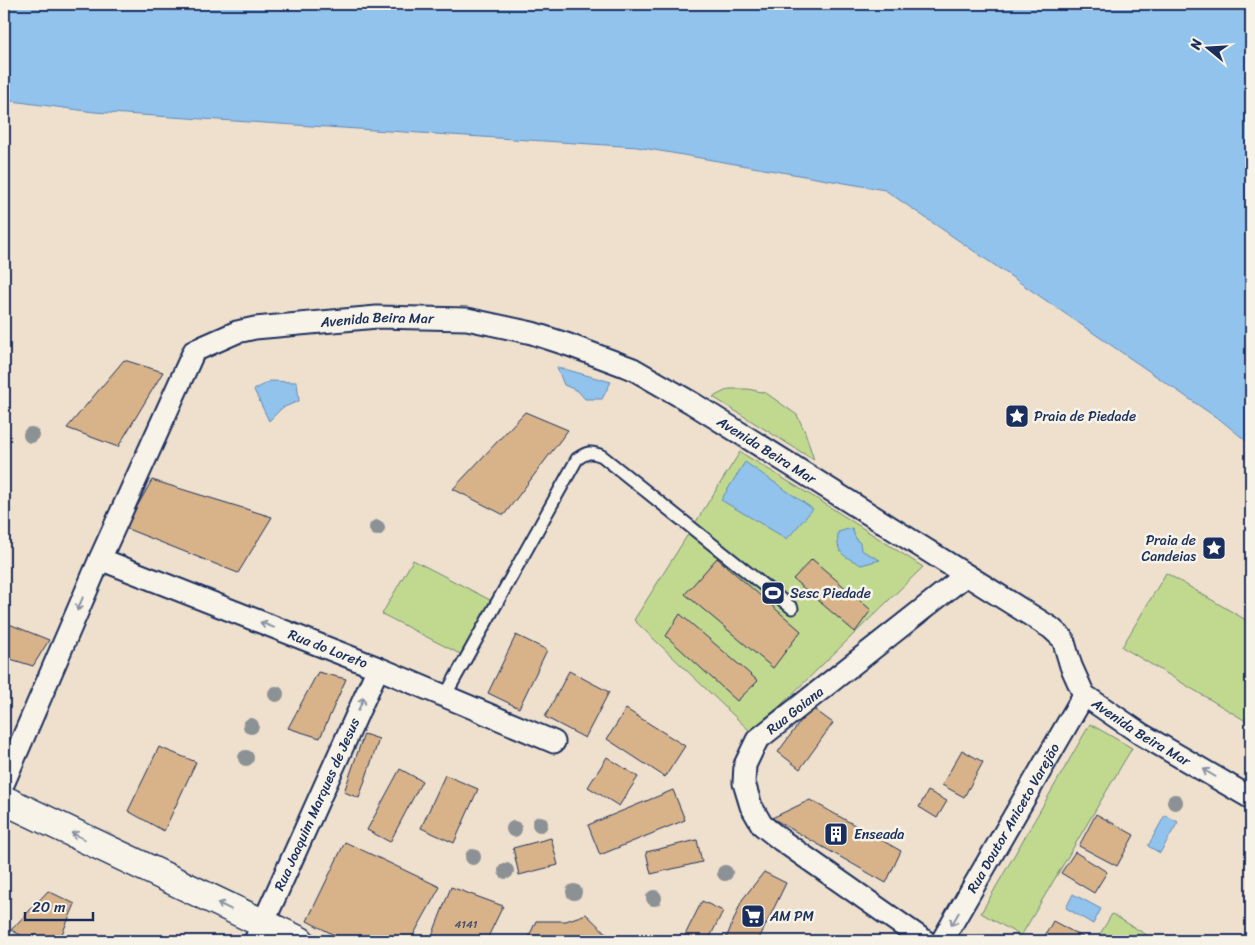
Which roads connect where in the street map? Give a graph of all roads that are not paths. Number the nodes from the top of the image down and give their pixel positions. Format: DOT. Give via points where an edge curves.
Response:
graph roads {
  1 [pos="100,559"];
  2 [pos="966,575"];
  3 [pos="792,608"];
  4 [pos="378,668"];
  5 [pos="1084,694"];
  6 [pos="444,696"];
  7 [pos="554,742"];
  8 [pos="4,782"];
  9 [pos="1251,798"];
  10 [pos="4,800"];
  11 [pos="259,933"];
  12 [pos="300,941"];
  13 [pos="925,941"];
  14 [pos="942,941"];
  1 -- 2 [label="street, Avenida Beira Mar" via="194,351 231,334 255,328 376,317 467,319 532,333 634,368"];
  4 -- 1 [label="street, Rua do Loreto, one-way"];
  1 -- 8 [label="street, one-way"];
  2 -- 5 [label="street, Avenida Beira Mar" via="1051,628 1062,639"];
  2 -- 13 [label="street, Rua Goiana" via="757,740 745,764 744,783 751,806 762,825"];
  3 -- 6 [label="lane" via="602,456 593,452 585,454 577,459"];
  4 -- 6 [label="street, Rua do Loreto"];
  11 -- 4 [label="street, Rua Joaquim Marques de Jesus, one-way"];
  9 -- 5 [label="street, Avenida Beira Mar, one-way" via="1141,734"];
  5 -- 14 [label="street, Rua Doutor Aniceto Varejão, one-way"];
  6 -- 7 [label="street, Rua do Loreto"];
  11 -- 10 [label="main road, one-way"];
  11 -- 12 [label="main road"];
}
